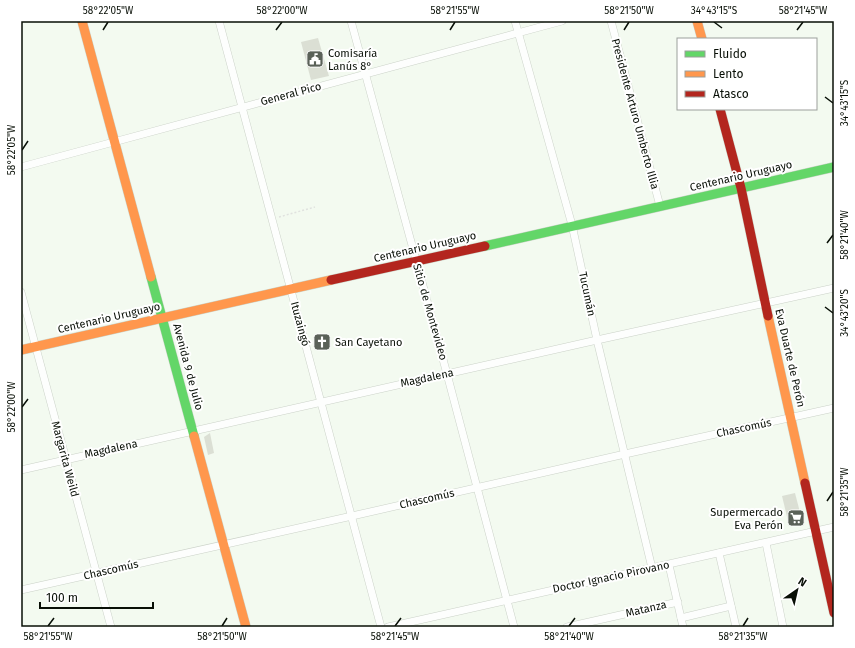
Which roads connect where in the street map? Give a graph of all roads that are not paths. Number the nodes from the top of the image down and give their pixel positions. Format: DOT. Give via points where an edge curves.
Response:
graph roads {
  1 [pos="82,21"];
  2 [pos="219,21"];
  3 [pos="352,21"];
  4 [pos="515,21"];
  5 [pos="562,21"];
  6 [pos="611,21"];
  7 [pos="697,21"];
  8 [pos="518,33"];
  9 [pos="702,38"];
  10 [pos="366,73"];
  11 [pos="242,107"];
  12 [pos="720,110"];
  13 [pos="115,143"];
  14 [pos="21,167"];
  15 [pos="834,167"];
  16 [pos="741,188"];
  17 [pos="660,206"];
  18 [pos="572,225"];
  19 [pos="416,261"];
  20 [pos="834,288"];
  21 [pos="290,290"];
  22 [pos="21,292"];
  23 [pos="765,304"];
  24 [pos="162,319"];
  25 [pos="597,340"];
  26 [pos="36,347"];
  27 [pos="21,350"];
  28 [pos="447,374"];
  29 [pos="321,402"];
  30 [pos="834,408"];
  31 [pos="791,418"];
  32 [pos="193,432"];
  33 [pos="625,454"];
  34 [pos="66,460"];
  35 [pos="21,470"];
  36 [pos="477,487"];
  37 [pos="352,516"];
  38 [pos="834,527"];
  39 [pos="816,531"];
  40 [pos="766,543"];
  41 [pos="223,545"];
  42 [pos="719,553"];
  43 [pos="669,564"];
  44 [pos="652,568"];
  45 [pos="96,573"];
  46 [pos="21,590"];
  47 [pos="832,590"];
  48 [pos="506,600"];
  49 [pos="678,602"];
  50 [pos="731,606"];
  51 [pos="834,613"];
  52 [pos="681,618"];
  53 [pos="110,627"];
  54 [pos="246,627"];
  55 [pos="381,627"];
  56 [pos="388,627"];
  57 [pos="514,627"];
  58 [pos="567,627"];
  59 [pos="683,627"];
  60 [pos="736,627"];
  61 [pos="783,627"];
  1 -- 13 [label="main road, Avenida 9 de Julio"];
  2 -- 11 [label="street, Ituzaingó"];
  3 -- 10 [label="street, Sitio de Montevideo"];
  4 -- 8 [label="street, Tucumán"];
  5 -- 8 [label="street, General Pico"];
  6 -- 17 [label="street, Presidente Arturo Umberto Illia"];
  7 -- 9 [label="main road"];
  8 -- 10 [label="street, General Pico"];
  8 -- 18 [label="street, Tucumán"];
  10 -- 11 [label="street, General Pico"];
  10 -- 19 [label="street, Sitio de Montevideo"];
  11 -- 13 [label="street, General Pico"];
  11 -- 21 [label="street, Ituzaingó"];
  12 -- 16 [label="main road, Eva Duarte de Perón"];
  13 -- 14 [label="street, General Pico"];
  13 -- 24 [label="main road, Avenida 9 de Julio"];
  15 -- 16 [label="main road, Centenario Uruguayo"];
  16 -- 17 [label="main road, Centenario Uruguayo"];
  16 -- 23 [label="main road, Eva Duarte de Perón"];
  17 -- 18 [label="main road, Centenario Uruguayo"];
  18 -- 19 [label="main road, Centenario Uruguayo"];
  18 -- 25 [label="street, Tucumán"];
  19 -- 21 [label="main road, Centenario Uruguayo"];
  19 -- 28 [label="street, Sitio de Montevideo"];
  20 -- 23 [label="street, Magdalena"];
  21 -- 24 [label="main road, Centenario Uruguayo"];
  21 -- 29 [label="street, Ituzaingó"];
  22 -- 26 [label="street, Margarita Weild"];
  23 -- 25 [label="street, Magdalena"];
  23 -- 31 [label="main road, Eva Duarte de Perón"];
  24 -- 26 [label="main road, Centenario Uruguayo"];
  24 -- 32 [label="main road, Avenida 9 de Julio"];
  25 -- 28 [label="street, Magdalena"];
  25 -- 33 [label="street, Tucumán"];
  26 -- 27 [label="main road, Centenario Uruguayo"];
  26 -- 34 [label="street, Margarita Weild"];
  28 -- 29 [label="street, Magdalena"];
  28 -- 36 [label="street, Sitio de Montevideo"];
  29 -- 32 [label="street, Magdalena"];
  29 -- 37 [label="street, Ituzaingó"];
  30 -- 31 [label="street, Chascomús"];
  31 -- 33 [label="street, Chascomús"];
  31 -- 39 [label="main road, Eva Duarte de Perón"];
  32 -- 34 [label="street, Magdalena"];
  32 -- 41 [label="main road, Avenida 9 de Julio"];
  33 -- 36 [label="street, Chascomús"];
  33 -- 44 [label="street, Tucumán"];
  34 -- 35 [label="street, Magdalena"];
  34 -- 45 [label="street, Margarita Weild"];
  36 -- 37 [label="street, Chascomús"];
  36 -- 48 [label="street, Sitio de Montevideo"];
  37 -- 41 [label="street, Chascomús"];
  37 -- 55 [label="street, Ituzaingó"];
  38 -- 39 [label="street, Doctor Ignacio Pirovano"];
  39 -- 40 [label="street, Doctor Ignacio Pirovano"];
  39 -- 47 [label="main road, Eva Duarte de Perón"];
  40 -- 42 [label="street, Doctor Ignacio Pirovano"];
  40 -- 61 [label="street"];
  41 -- 45 [label="street, Chascomús"];
  41 -- 54 [label="main road, Avenida 9 de Julio"];
  42 -- 43 [label="street, Doctor Ignacio Pirovano"];
  42 -- 50 [label="street"];
  43 -- 44 [label="street, Doctor Ignacio Pirovano"];
  43 -- 49 [label="street"];
  44 -- 48 [label="street, Doctor Ignacio Pirovano"];
  45 -- 46 [label="street, Chascomús"];
  45 -- 53 [label="street, Margarita Weild"];
  47 -- 51 [label="main road, Eva Duarte de Perón"];
  48 -- 56 [label="street, Doctor Ignacio Pirovano"];
  48 -- 57 [label="street, Sitio de Montevideo"];
  49 -- 52 [label="street"];
  49 -- 58 [label="street, Matanza"];
  50 -- 52 [label="street, Matanza"];
  50 -- 60 [label="street"];
  52 -- 59 [label="street"];
}
